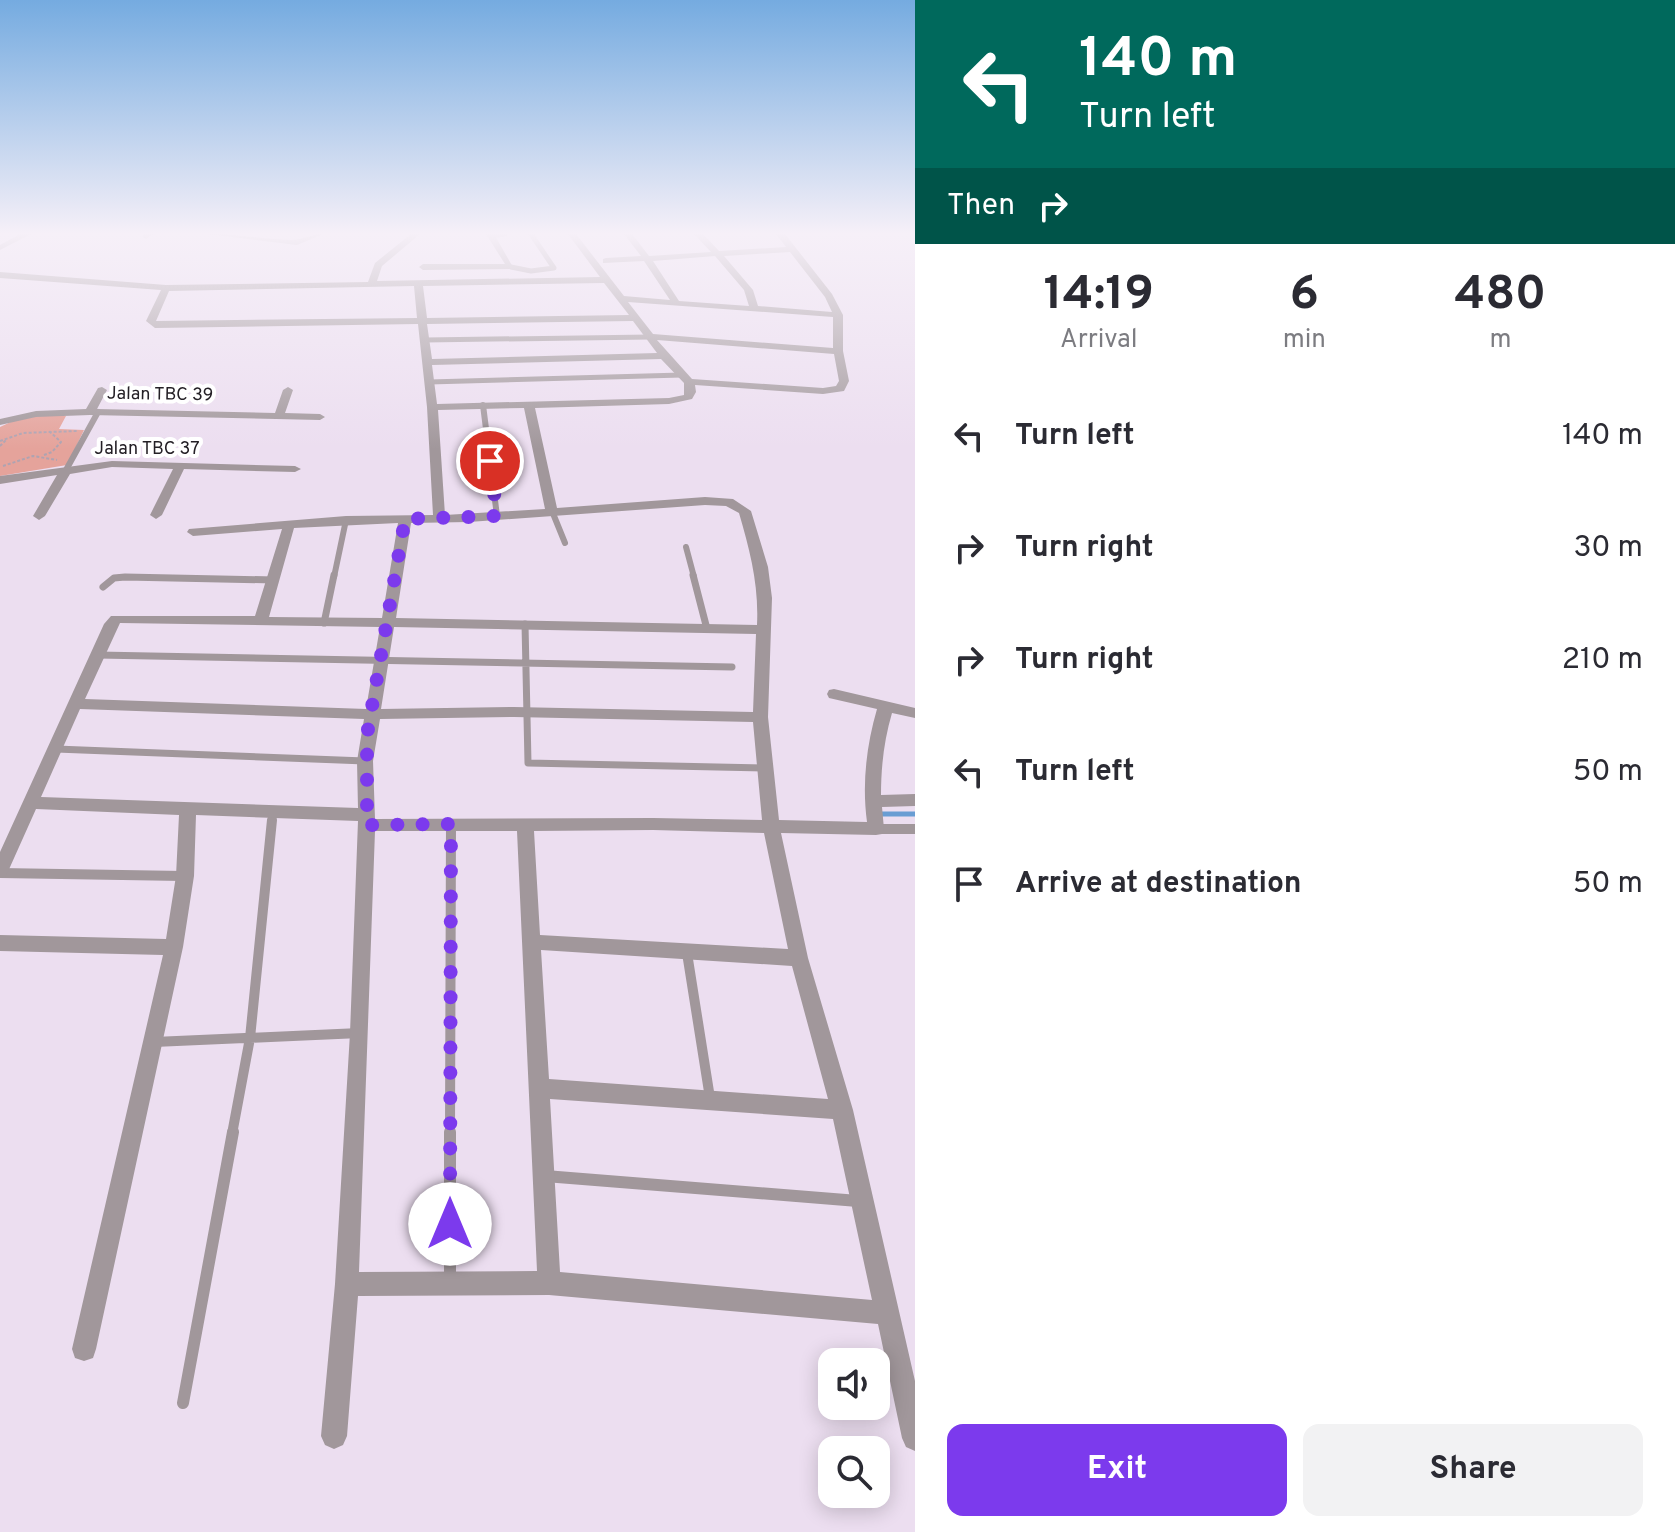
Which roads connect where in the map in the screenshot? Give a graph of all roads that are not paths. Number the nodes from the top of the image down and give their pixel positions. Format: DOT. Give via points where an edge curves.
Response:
graph roads {
  1 [pos="158,305"];
  2 [pos="421,305"];
  3 [pos="626,305"];
  4 [pos="715,305"];
  5 [pos="833,305"];
  6 [pos="754,308"];
  7 [pos="838,315"];
  8 [pos="635,318"];
  9 [pos="422,320"];
  10 [pos="650,337"];
  11 [pos="425,340"];
  12 [pos="838,351"];
  13 [pos="664,356"];
  14 [pos="426,362"];
  15 [pos="685,379"];
  16 [pos="429,382"];
  17 [pos="102,390"];
  18 [pos="288,390"];
  19 [pos="529,404"];
  20 [pos="483,405"];
  21 [pos="432,407"];
  22 [pos="94,412"];
  23 [pos="279,416"];
  24 [pos="320,417"];
  25 [pos="0,422"];
  26 [pos="70,466"];
  27 [pos="180,466"];
  28 [pos="295,469"];
  29 [pos="0,480"];
  30 [pos="552,511"];
  31 [pos="156,515"];
  32 [pos="39,516"];
  33 [pos="497,516"];
  34 [pos="405,519"];
  35 [pos="439,519"];
  36 [pos="346,520"];
  37 [pos="289,525"];
  38 [pos="193,532"];
  39 [pos="565,543"];
  40 [pos="686,547"];
  41 [pos="274,580"];
  42 [pos="103,587"];
  43 [pos="261,621"];
  44 [pos="324,623"];
  45 [pos="388,623"];
  46 [pos="525,624"];
  47 [pos="707,629"];
  48 [pos="764,630"];
  49 [pos="98,655"];
  50 [pos="381,662"];
  51 [pos="524,664"];
  52 [pos="732,667"];
  53 [pos="834,694"];
  54 [pos="77,704"];
  55 [pos="886,706"];
  56 [pos="526,712"];
  57 [pos="915,713"];
  58 [pos="373,714"];
  59 [pos="760,717"];
  60 [pos="56,749"];
  61 [pos="365,761"];
  62 [pos="765,768"];
  63 [pos="915,800"];
  64 [pos="871,801"];
  65 [pos="31,803"];
  66 [pos="188,809"];
  67 [pos="273,812"];
  68 [pos="367,820"];
  69 [pos="451,824"];
  70 [pos="525,824"];
  71 [pos="771,828"];
  72 [pos="876,829"];
  73 [pos="915,829"];
  74 [pos="0,872"];
  75 [pos="185,876"];
  76 [pos="531,942"];
  77 [pos="0,943"];
  78 [pos="174,947"];
  79 [pos="687,953"];
  80 [pos="799,958"];
  81 [pos="360,1033"];
  82 [pos="250,1038"];
  83 [pos="153,1042"];
  84 [pos="538,1088"];
  85 [pos="711,1103"];
  86 [pos="842,1110"];
  87 [pos="544,1176"];
  88 [pos="863,1201"];
  89 [pos="549,1283"];
  90 [pos="347,1284"];
  91 [pos="450,1285"];
  92 [pos="887,1313"];
  93 [pos="84,1349"];
  94 [pos="183,1403"];
  95 [pos="334,1436"];
  96 [pos="915,1438"];
  1 -- 9 [label="street" via="151,321 155,325"];
  2 -- 9 [label="street"];
  3 -- 8 [label="street"];
  4 -- 6 [label="street"];
  5 -- 7 [label="street"];
  6 -- 7 [label="street"];
  7 -- 12 [label="street"];
  8 -- 9 [label="street"];
  8 -- 10 [label="street"];
  9 -- 11 [label="street"];
  10 -- 11 [label="lane"];
  10 -- 12 [label="street"];
  10 -- 13 [label="street"];
  11 -- 14 [label="street"];
  12 -- 15 [label="street" via="844,381 833,391"];
  13 -- 14 [label="street"];
  13 -- 15 [label="street"];
  14 -- 16 [label="street"];
  15 -- 16 [label="lane"];
  15 -- 19 [label="street" via="691,392 681,399"];
  16 -- 21 [label="street"];
  17 -- 22 [label="street"];
  18 -- 23 [label="street"];
  19 -- 20 [label="street"];
  19 -- 30 [label="street"];
  20 -- 21 [label="street"];
  20 -- 33 [label="lane"];
  21 -- 35 [label="street"];
  22 -- 23 [label="street, Jalan TBC 39"];
  22 -- 25 [label="street, Jalan TBC 39" via="36,414"];
  22 -- 26 [label="lane"];
  23 -- 24 [label="street, Jalan TBC 39"];
  26 -- 27 [label="street, Jalan TBC 37"];
  26 -- 29 [label="street, Jalan TBC 37"];
  26 -- 32 [label="street"];
  27 -- 28 [label="street, Jalan TBC 37"];
  27 -- 31 [label="street"];
  30 -- 33 [label="street"];
  30 -- 39 [label="lane"];
  30 -- 48 [label="street" via="705,501 738,505 749,517 761,567"];
  33 -- 35 [label="street"];
  34 -- 35 [label="street"];
  34 -- 36 [label="street"];
  34 -- 45 [label="street"];
  36 -- 37 [label="street"];
  36 -- 44 [label="lane"];
  37 -- 38 [label="street"];
  37 -- 41 [label="street"];
  40 -- 47 [label="lane"];
  41 -- 42 [label="lane" via="125,577"];
  41 -- 43 [label="street"];
  43 -- 44 [label="street"];
  43 -- 49 [label="street" via="116,619"];
  44 -- 45 [label="street"];
  45 -- 46 [label="street"];
  45 -- 50 [label="street"];
  46 -- 47 [label="street"];
  46 -- 51 [label="lane"];
  47 -- 48 [label="street"];
  48 -- 59 [label="street"];
  49 -- 50 [label="lane"];
  49 -- 54 [label="street"];
  50 -- 51 [label="lane"];
  50 -- 58 [label="street"];
  51 -- 52 [label="lane"];
  51 -- 56 [label="lane"];
  53 -- 55 [label="street"];
  54 -- 58 [label="street"];
  54 -- 60 [label="street"];
  55 -- 57 [label="street"];
  55 -- 64 [label="street" via="872,764"];
  56 -- 58 [label="street"];
  56 -- 59 [label="street"];
  56 -- 62 [label="lane" via="528,763"];
  58 -- 61 [label="street"];
  59 -- 62 [label="street"];
  60 -- 61 [label="lane"];
  60 -- 65 [label="street"];
  61 -- 68 [label="street"];
  62 -- 71 [label="street"];
  63 -- 64 [label="street"];
  64 -- 72 [label="street"];
  65 -- 66 [label="street"];
  65 -- 74 [label="street"];
  66 -- 67 [label="street"];
  66 -- 75 [label="street"];
  67 -- 68 [label="street"];
  67 -- 82 [label="lane"];
  68 -- 69 [label="street"];
  68 -- 81 [label="street"];
  69 -- 70 [label="street"];
  69 -- 91 [label="lane"];
  70 -- 71 [label="street"];
  70 -- 76 [label="street"];
  71 -- 72 [label="street"];
  71 -- 80 [label="street"];
  72 -- 73 [label="lane"];
  74 -- 75 [label="lane"];
  75 -- 78 [label="street"];
  76 -- 79 [label="street"];
  76 -- 84 [label="street"];
  77 -- 78 [label="street"];
  78 -- 83 [label="street"];
  79 -- 80 [label="street"];
  79 -- 85 [label="lane"];
  80 -- 86 [label="street"];
  81 -- 82 [label="lane"];
  81 -- 90 [label="street"];
  82 -- 83 [label="lane"];
  82 -- 94 [label="lane"];
  83 -- 93 [label="street"];
  84 -- 85 [label="street"];
  84 -- 87 [label="street"];
  85 -- 86 [label="street"];
  86 -- 88 [label="street"];
  87 -- 88 [label="lane"];
  87 -- 89 [label="street"];
  88 -- 92 [label="street"];
  89 -- 91 [label="street"];
  89 -- 92 [label="street"];
  90 -- 91 [label="street"];
  90 -- 95 [label="street"];
  92 -- 96 [label="street"];
}
